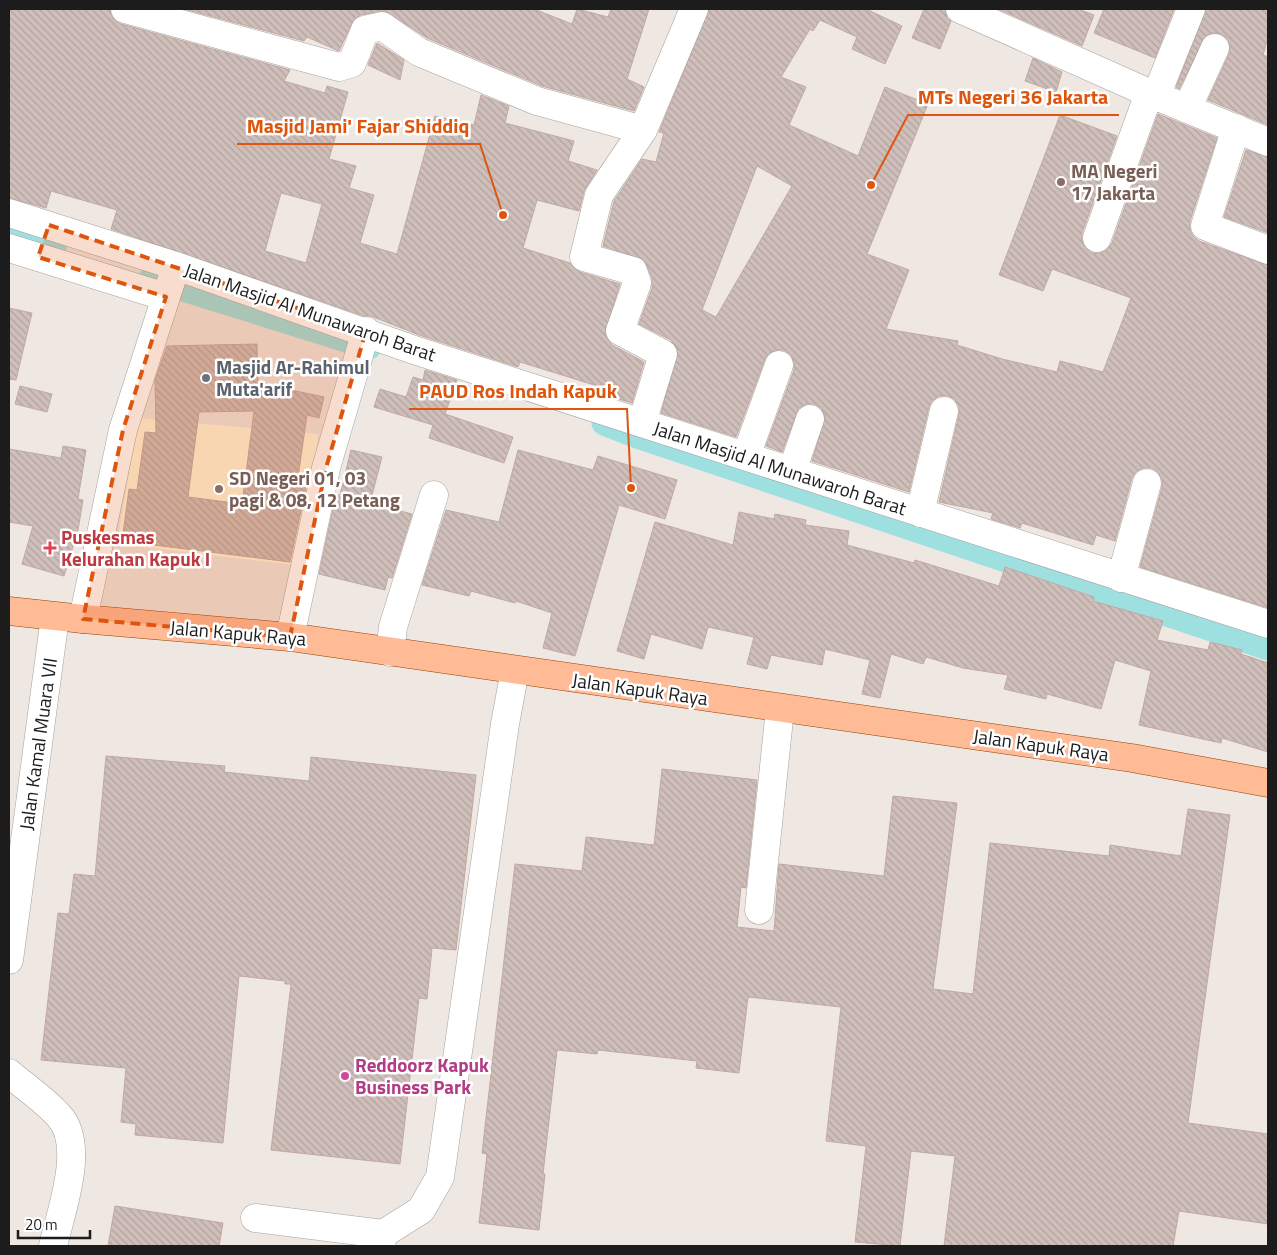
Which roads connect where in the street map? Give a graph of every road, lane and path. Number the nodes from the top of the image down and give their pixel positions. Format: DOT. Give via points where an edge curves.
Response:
graph roads {
  1 [pos="125,9"];
  2 [pos="694,9"];
  3 [pos="960,9"];
  4 [pos="1191,9"];
  5 [pos="1215,48"];
  6 [pos="1153,94"];
  7 [pos="1187,109"];
  8 [pos="1236,128"];
  9 [pos="644,130"];
  10 [pos="1268,142"];
  11 [pos="9,213"];
  12 [pos="1097,238"];
  13 [pos="43,241"];
  14 [pos="9,248"];
  15 [pos="1268,250"];
  16 [pos="170,284"];
  17 [pos="363,341"];
  18 [pos="779,365"];
  19 [pos="944,412"];
  20 [pos="810,419"];
  21 [pos="642,423"];
  22 [pos="746,456"];
  23 [pos="792,471"];
  24 [pos="1147,483"];
  25 [pos="434,495"];
  26 [pos="920,513"];
  27 [pos="1121,578"];
  28 [pos="9,610"];
  29 [pos="55,617"];
  30 [pos="83,620"];
  31 [pos="1268,624"];
  32 [pos="290,637"];
  33 [pos="390,652"];
  34 [pos="516,670"];
  35 [pos="780,709"];
  36 [pos="1268,783"];
  37 [pos="759,910"];
  38 [pos="9,960"];
  39 [pos="9,1073"];
  40 [pos="255,1218"];
  41 [pos="382,1240"];
  42 [pos="53,1246"];
  1 -- 9 [label="street" via="339,67 352,63 365,30 382,26 419,52 537,101"];
  2 -- 9 [label="street"];
  3 -- 6 [label="street"];
  4 -- 6 [label="street"];
  5 -- 7 [label="street"];
  6 -- 7 [label="street"];
  6 -- 12 [label="street"];
  7 -- 8 [label="street"];
  8 -- 10 [label="street"];
  8 -- 15 [label="street" via="1205,226"];
  9 -- 21 [label="street" via="599,194 584,257 633,270 637,284 620,331 663,354"];
  11 -- 13 [label="street, Jalan Masjid Al Munawaroh Barat"];
  13 -- 14 [label="street"];
  13 -- 16 [label="street, Jalan Masjid Al Munawaroh Barat"];
  16 -- 17 [label="street, Jalan Masjid Al Munawaroh Barat"];
  16 -- 30 [label="street" via="123,430"];
  17 -- 21 [label="street, Jalan Masjid Al Munawaroh Barat" via="424,353"];
  17 -- 32 [label="street" via="326,468"];
  18 -- 22 [label="street"];
  19 -- 26 [label="street"];
  20 -- 23 [label="street"];
  21 -- 22 [label="street, Jalan Masjid Al Munawaroh Barat"];
  22 -- 23 [label="street, Jalan Masjid Al Munawaroh Barat"];
  23 -- 26 [label="street, Jalan Masjid Al Munawaroh Barat"];
  24 -- 27 [label="street"];
  25 -- 33 [label="street" via="393,627"];
  26 -- 27 [label="street, Jalan Masjid Al Munawaroh Barat"];
  27 -- 31 [label="street, Jalan Masjid Al Munawaroh Barat"];
  28 -- 29 [label="main road, Jalan Kapuk Raya"];
  29 -- 30 [label="main road, Jalan Kapuk Raya"];
  29 -- 38 [label="street, Jalan Kamal Muara VII"];
  30 -- 32 [label="main road, Jalan Kapuk Raya"];
  32 -- 33 [label="main road, Jalan Kapuk Raya"];
  33 -- 34 [label="main road, Jalan Kapuk Raya"];
  34 -- 35 [label="main road, Jalan Kapuk Raya"];
  34 -- 41 [label="street" via="505,724 440,1177 421,1210"];
  35 -- 36 [label="main road, Jalan Kapuk Raya" via="1132,758"];
  35 -- 37 [label="street"];
  39 -- 42 [label="street" via="59,1116 72,1141 73,1157"];
  40 -- 41 [label="street"];
}
